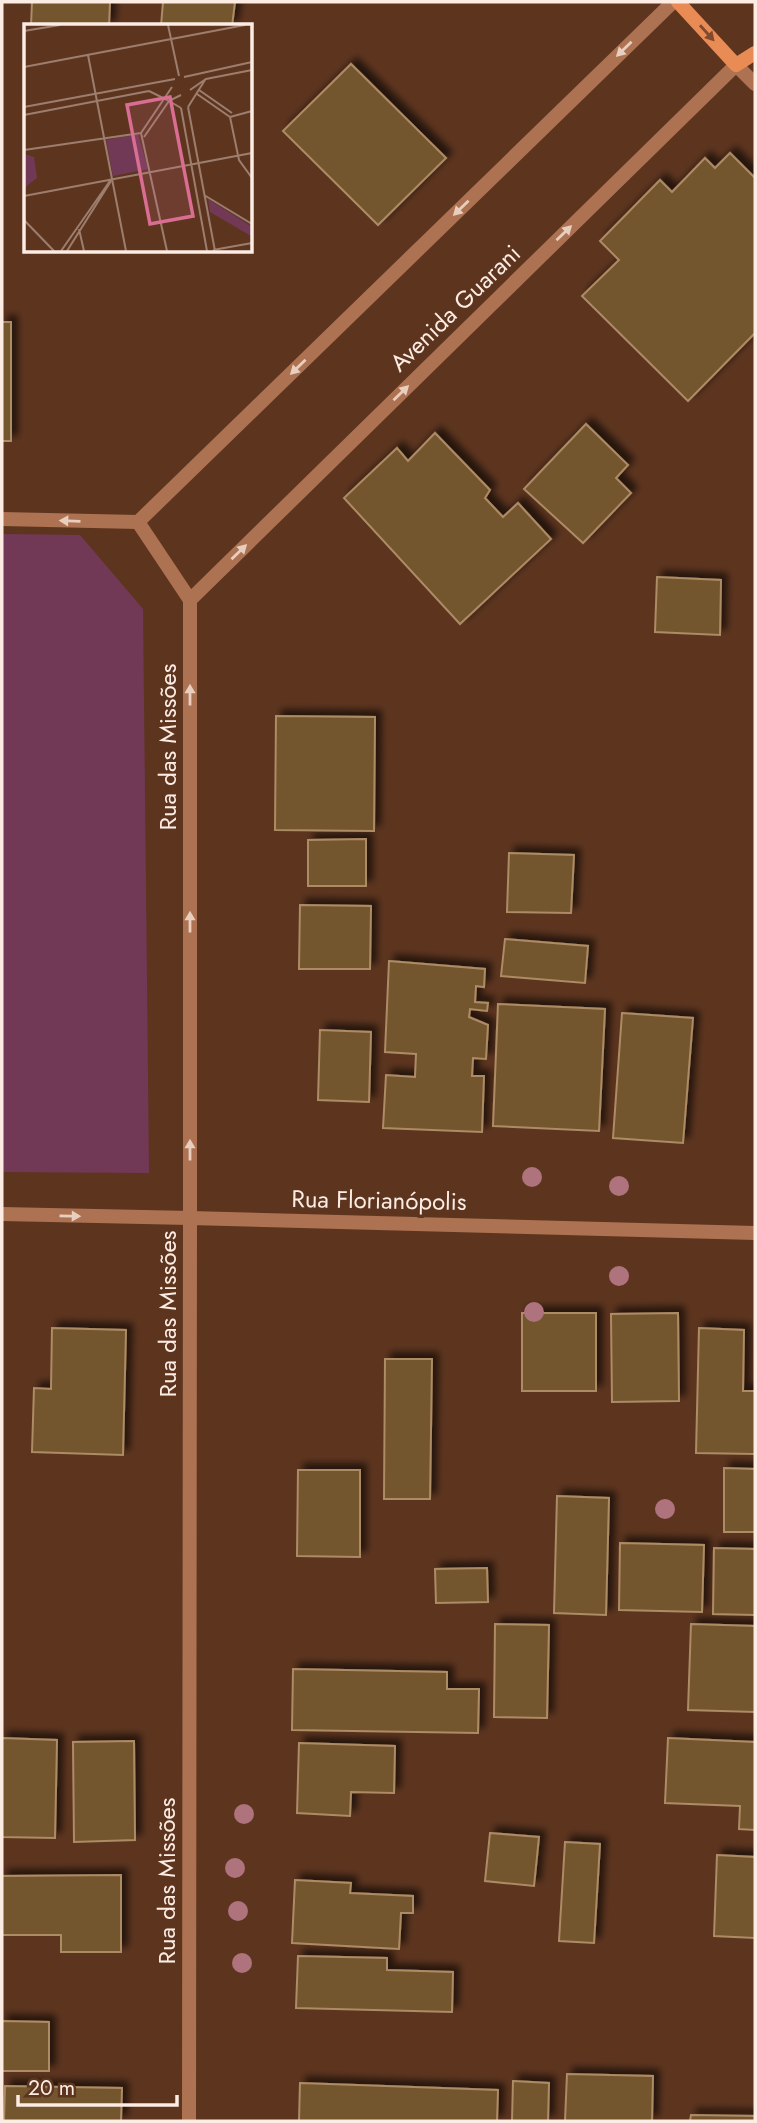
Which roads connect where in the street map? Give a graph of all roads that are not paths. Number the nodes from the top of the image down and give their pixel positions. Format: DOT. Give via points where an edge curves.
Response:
graph roads {
  1 [pos="673,2"];
  2 [pos="678,2"];
  3 [pos="755,53"];
  4 [pos="736,65"];
  5 [pos="755,84"];
  6 [pos="2,519"];
  7 [pos="138,522"];
  8 [pos="190,600"];
  9 [pos="2,1214"];
  10 [pos="190,1218"];
  11 [pos="755,1233"];
  12 [pos="189,2121"];
  1 -- 7 [label="street, one-way"];
  2 -- 4 [label="main road, one-way"];
  3 -- 4 [label="main road, Avenida Guarani"];
  4 -- 5 [label="street"];
  8 -- 4 [label="street, Avenida Guarani, one-way"];
  7 -- 6 [label="street, one-way"];
  7 -- 8 [label="street"];
  10 -- 8 [label="street, Rua das Missões, one-way"];
  9 -- 10 [label="street, Rua Florianópolis, one-way"];
  10 -- 11 [label="street, Rua Florianópolis"];
  10 -- 12 [label="street, Rua das Missões"];
}
